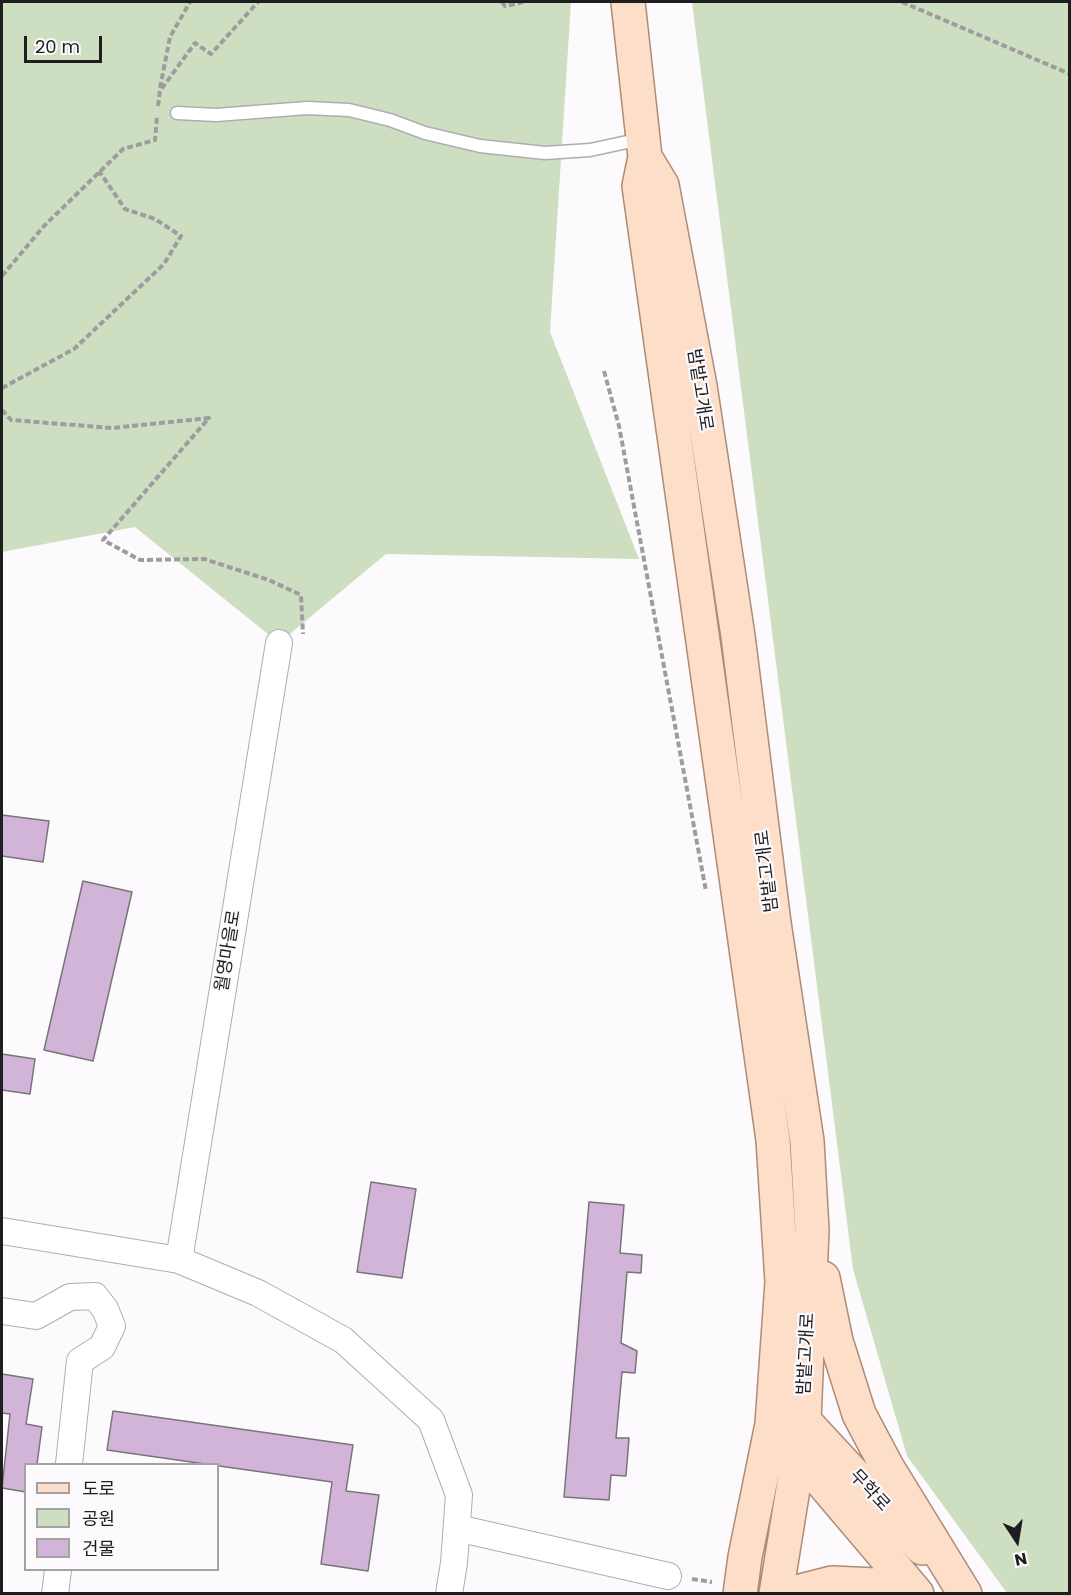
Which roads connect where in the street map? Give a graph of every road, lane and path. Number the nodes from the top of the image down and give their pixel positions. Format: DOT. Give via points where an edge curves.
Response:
graph roads {
  1 [pos="190,2"];
  2 [pos="258,2"];
  3 [pos="524,2"];
  4 [pos="628,2"];
  5 [pos="902,2"];
  6 [pos="504,4"];
  7 [pos="1070,74"];
  8 [pos="160,91"];
  9 [pos="177,113"];
  10 [pos="644,148"];
  11 [pos="99,171"];
  12 [pos="2,276"];
  13 [pos="604,371"];
  14 [pos="2,388"];
  15 [pos="2,410"];
  16 [pos="279,643"];
  17 [pos="707,899"];
  18 [pos="812,1230"];
  19 [pos="2,1231"];
  20 [pos="179,1260"];
  21 [pos="2,1311"];
  22 [pos="774,1388"];
  23 [pos="804,1421"];
  24 [pos="772,1424"];
  25 [pos="798,1454"];
  26 [pos="69,1463"];
  27 [pos="457,1528"];
  28 [pos="58,1571"];
  29 [pos="668,1576"];
  30 [pos="730,1588"];
  31 [pos="55,1593"];
  32 [pos="449,1593"];
  33 [pos="776,1593"];
  34 [pos="789,1593"];
  35 [pos="903,1593"];
  36 [pos="917,1593"];
  37 [pos="964,1593"];
  1 -- 8 [label="path" via="170,37"];
  2 -- 8 [label="path" via="212,54 195,43"];
  3 -- 6 [label="path"];
  4 -- 10 [label="main road, 밤밭고개로"];
  5 -- 7 [label="path"];
  8 -- 9 [label="path"];
  8 -- 11 [label="path" via="155,140 123,149"];
  9 -- 10 [label="lane" via="349,110 480,146 545,153"];
  10 -- 18 [label="main road, 밤밭고개로" via="662,185 700,386 807,1141"];
  10 -- 22 [label="main road, 밤밭고개로" via="639,186 773,1140 782,1282"];
  11 -- 12 [label="path" via="44,226"];
  11 -- 14 [label="path" via="124,209 155,219 181,236 164,264 74,349"];
  13 -- 17 [label="path" via="619,426"];
  15 -- 16 [label="path" via="11,420 112,428 209,417 103,540 140,560 204,559 269,580 300,595 304,638"];
  16 -- 20 [label="street, 월영마을로"];
  18 -- 23 [label="main road, 밤밭고개로"];
  18 -- 37 [label="main road" via="836,1341 860,1414 887,1467"];
  19 -- 20 [label="street"];
  20 -- 27 [label="street" via="258,1293 343,1340 430,1420 459,1495"];
  21 -- 26 [label="street" via="36,1316 70,1297 95,1296 105,1309 112,1326 102,1347 80,1361"];
  22 -- 23 [label="main road, 무학로"];
  22 -- 24 [label="main road, 밤밭고개로"];
  23 -- 25 [label="main road, 밤밭고개로"];
  23 -- 37 [label="main road, 무학로"];
  24 -- 25 [label="main road, 무학로"];
  24 -- 30 [label="main road, 밤밭고개로" via="744,1557"];
  25 -- 33 [label="main road, 밤밭고개로"];
  25 -- 36 [label="main road, 무학로"];
  27 -- 29 [label="street"];
  27 -- 32 [label="street"];
  28 -- 31 [label="street"];
  29 -- 30 [label="path"];
  34 -- 35 [label="main road" via="832,1583 876,1585"];
}
